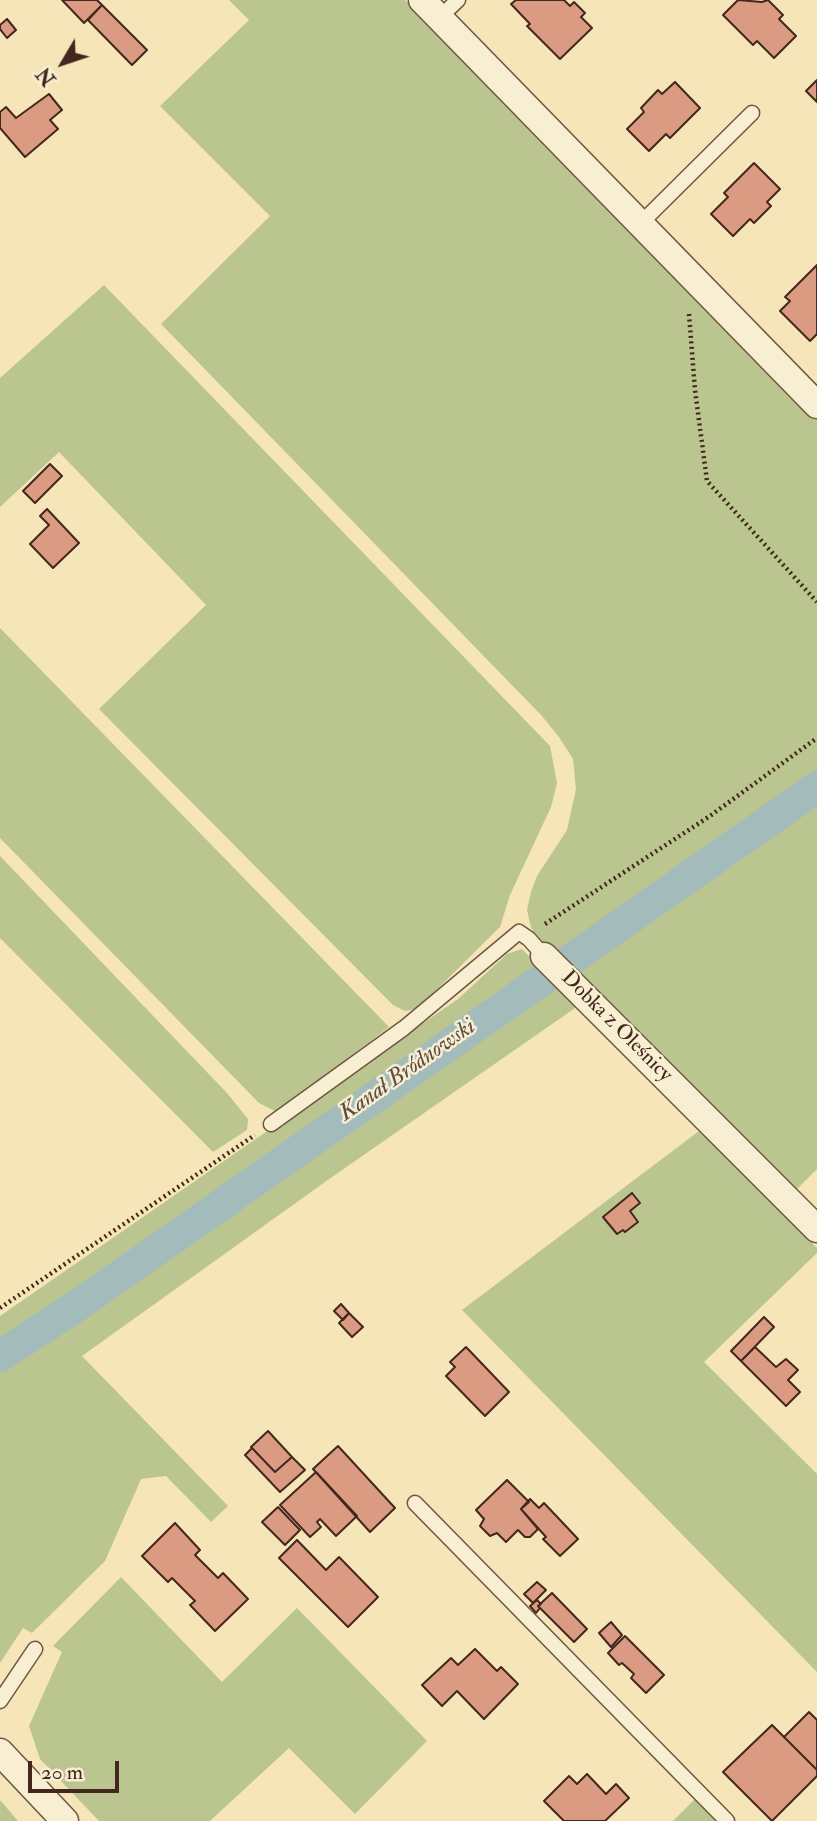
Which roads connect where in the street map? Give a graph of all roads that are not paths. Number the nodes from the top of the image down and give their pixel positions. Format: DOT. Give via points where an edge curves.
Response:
graph roads {
  1 [pos="439,6"];
  2 [pos="752,113"];
  3 [pos="640,224"];
  4 [pos="814,394"];
  5 [pos="537,948"];
  6 [pos="271,1124"];
  7 [pos="817,1229"];
  8 [pos="415,1503"];
  9 [pos="35,1649"];
  10 [pos="0,1700"];
  11 [pos="0,1752"];
  12 [pos="65,1821"];
  13 [pos="727,1821"];
  1 -- 3 [label="street"];
  2 -- 3 [label="lane"];
  3 -- 4 [label="street"];
  5 -- 6 [label="lane" via="519,932 404,1028"];
  5 -- 7 [label="street, Dobka z Oleśnicy"];
  8 -- 13 [label="lane"];
  9 -- 10 [label="lane"];
  11 -- 12 [label="street"];
}
